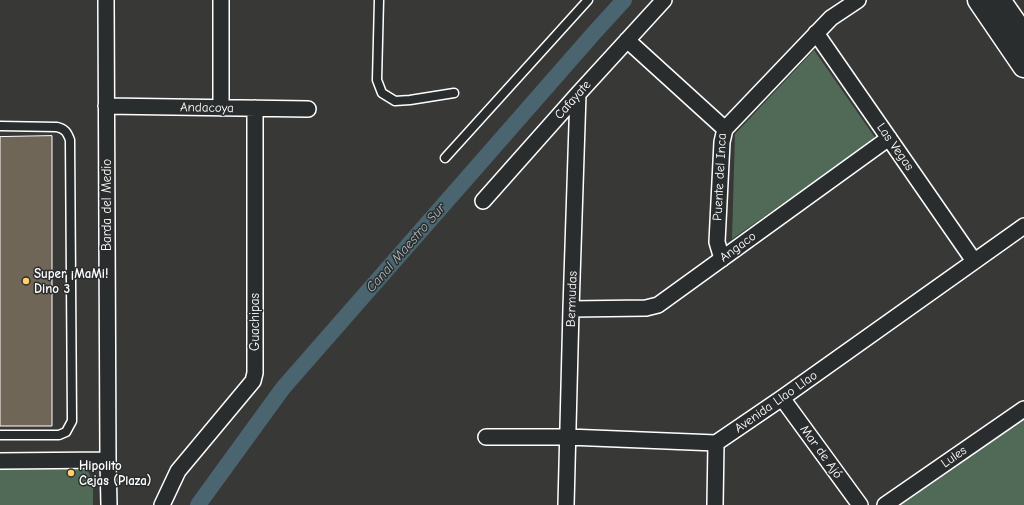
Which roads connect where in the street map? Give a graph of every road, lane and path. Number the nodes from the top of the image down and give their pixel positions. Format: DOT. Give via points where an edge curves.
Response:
graph roads {
  1 [pos="106,0"];
  2 [pos="221,0"];
  3 [pos="379,0"];
  4 [pos="588,0"];
  5 [pos="664,0"];
  6 [pos="858,0"];
  7 [pos="979,0"];
  8 [pos="999,0"];
  9 [pos="816,33"];
  10 [pos="1024,36"];
  11 [pos="627,40"];
  12 [pos="1024,66"];
  13 [pos="454,93"];
  14 [pos="578,94"];
  15 [pos="106,106"];
  16 [pos="221,108"];
  17 [pos="255,108"];
  18 [pos="308,109"];
  19 [pos="0,126"];
  20 [pos="725,129"];
  21 [pos="889,138"];
  22 [pos="444,158"];
  23 [pos="483,201"];
  24 [pos="1024,226"];
  25 [pos="722,259"];
  26 [pos="974,261"];
  27 [pos="571,309"];
  28 [pos="782,398"];
  29 [pos="1024,409"];
  30 [pos="0,435"];
  31 [pos="486,437"];
  32 [pos="568,437"];
  33 [pos="716,443"];
  34 [pos="108,460"];
  35 [pos="0,461"];
  36 [pos="109,505"];
  37 [pos="162,505"];
  38 [pos="566,505"];
  39 [pos="715,505"];
  40 [pos="860,505"];
  41 [pos="884,505"];
  1 -- 15 [label="street, Barda del Medio"];
  2 -- 16 [label="street"];
  3 -- 13 [label="lane" via="377,80 382,93 394,101"];
  4 -- 22 [label="lane"];
  5 -- 11 [label="street, Cafayate"];
  6 -- 9 [label="street" via="831,18"];
  7 -- 12 [label="main road"];
  8 -- 10 [label="main road"];
  9 -- 20 [label="street"];
  9 -- 21 [label="street, Las Vegas"];
  11 -- 14 [label="street, Cafayate"];
  11 -- 20 [label="street, Puente del Inca"];
  14 -- 23 [label="street, Cafayate"];
  14 -- 27 [label="street, Bermudas"];
  15 -- 16 [label="street, Andacoya"];
  15 -- 34 [label="street, Barda del Medio"];
  16 -- 17 [label="street, Andacoya"];
  17 -- 18 [label="street, Andacoya"];
  17 -- 37 [label="street, Guachipas" via="255,373 253,381 178,472"];
  19 -- 30 [label="lane" via="63,128 70,140 72,421 66,432 59,435"];
  20 -- 25 [label="street, Puente del Inca" via="722,142 717,242"];
  21 -- 25 [label="street, Angaco"];
  21 -- 26 [label="street, Las Vegas"];
  24 -- 26 [label="street, Avenida Llao Llao"];
  25 -- 27 [label="street, Angaco" via="658,305 646,308"];
  26 -- 28 [label="street, Avenida Llao Llao"];
  27 -- 32 [label="street, Bermudas"];
  28 -- 33 [label="street, Avenida Llao Llao"];
  28 -- 40 [label="street, Mar de Ajó"];
  29 -- 41 [label="street, Lules"];
  31 -- 32 [label="street"];
  32 -- 33 [label="street"];
  32 -- 38 [label="street, Bermudas"];
  33 -- 39 [label="street"];
  34 -- 35 [label="street"];
  34 -- 36 [label="street, Barda del Medio"];
}
